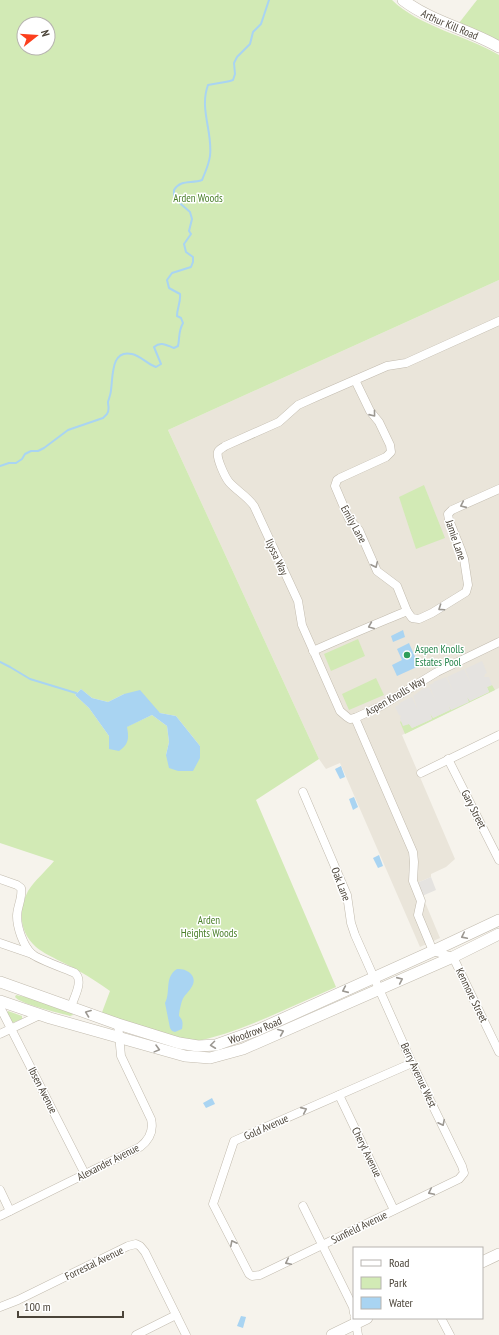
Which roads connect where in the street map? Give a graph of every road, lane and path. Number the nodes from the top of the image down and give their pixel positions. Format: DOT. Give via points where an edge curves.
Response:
graph roads {
  1 [pos="403,0"];
  2 [pos="499,47"];
  3 [pos="499,321"];
  4 [pos="355,380"];
  5 [pos="499,489"];
  6 [pos="407,611"];
  7 [pos="499,642"];
  8 [pos="313,650"];
  9 [pos="355,718"];
  10 [pos="499,735"];
  11 [pos="448,759"];
  12 [pos="421,773"];
  13 [pos="302,792"];
  14 [pos="499,860"];
  15 [pos="0,878"];
  16 [pos="499,920"];
  17 [pos="499,934"];
  18 [pos="0,944"];
  19 [pos="433,951"];
  20 [pos="32,954"];
  21 [pos="453,957"];
  22 [pos="374,978"];
  23 [pos="0,982"];
  24 [pos="379,990"];
  25 [pos="0,1001"];
  26 [pos="0,1007"];
  27 [pos="71,1007"];
  28 [pos="40,1015"];
  29 [pos="118,1024"];
  30 [pos="11,1029"];
  31 [pos="0,1034"];
  32 [pos="119,1039"];
  33 [pos="499,1052"];
  34 [pos="412,1063"];
  35 [pos="339,1095"];
  36 [pos="464,1173"];
  37 [pos="85,1174"];
  38 [pos="0,1190"];
  39 [pos="303,1206"];
  40 [pos="394,1210"];
  41 [pos="10,1211"];
  42 [pos="0,1216"];
  43 [pos="322,1245"];
  44 [pos="499,1254"];
  45 [pos="483,1262"];
  46 [pos="252,1276"];
  47 [pos="0,1307"];
  48 [pos="353,1307"];
  49 [pos="176,1315"];
  50 [pos="354,1319"];
  51 [pos="355,1319"];
  52 [pos="442,1319"];
  53 [pos="136,1335"];
  54 [pos="186,1335"];
  55 [pos="332,1335"];
  56 [pos="358,1335"];
  57 [pos="450,1335"];
  1 -- 2 [label="street, Arthur Kill Road" via="419,12"];
  3 -- 4 [label="street, Ilyssa Way" via="406,363 387,366"];
  4 -- 6 [label="street, Emily Lane, one-way" via="370,411 379,422 391,452 386,457 340,478 335,486 349,519 359,530 377,571 397,586"];
  4 -- 8 [label="street, Ilyssa Way" via="298,406 279,422 225,446 218,454 230,482 254,506 298,601 301,620"];
  5 -- 6 [label="street, Jamie Lane, one-way" via="448,514 464,559 468,588 464,594 436,612 419,619 412,618"];
  6 -- 8 [label="street, one-way"];
  7 -- 9 [label="street, Aspen Knolls Way" via="437,672 381,706"];
  8 -- 9 [label="street, Ilyssa Way" via="340,711 350,719"];
  9 -- 19 [label="street" via="413,852 413,881 420,901 418,915"];
  10 -- 11 [label="street"];
  11 -- 12 [label="street"];
  11 -- 14 [label="street, Gary Street"];
  13 -- 22 [label="street, Oak Lane" via="347,895 351,923"];
  15 -- 20 [label="street" via="21,888 17,922 23,941"];
  16 -- 19 [label="street, Woodrow Road, one-way"];
  17 -- 21 [label="street, Woodrow Road"];
  18 -- 20 [label="street"];
  19 -- 21 [label="street, Kenmore Street"];
  19 -- 22 [label="street, Woodrow Road"];
  20 -- 27 [label="street" via="77,975 79,984"];
  24 -- 21 [label="street, Woodrow Road, one-way"];
  21 -- 33 [label="street, Kenmore Street"];
  22 -- 24 [label="street, Berry Avenue West"];
  22 -- 29 [label="street, Woodrow Road, one-way" via="258,1030 216,1045 179,1043"];
  23 -- 27 [label="street, Woodrow Road"];
  32 -- 24 [label="street, Woodrow Road, one-way" via="184,1056 210,1058 243,1049"];
  24 -- 34 [label="street, Berry Avenue West"];
  25 -- 28 [label="street, Woodrow Road"];
  26 -- 30 [label="street, Ibsen Avenue"];
  29 -- 27 [label="street, Woodrow Road, one-way"];
  28 -- 30 [label="street"];
  28 -- 32 [label="street, Woodrow Road"];
  29 -- 32 [label="street, Alexander Avenue"];
  30 -- 31 [label="street"];
  30 -- 37 [label="street, Ibsen Avenue"];
  32 -- 37 [label="street, Alexander Avenue" via="121,1056 150,1115 152,1130 140,1147"];
  34 -- 35 [label="street, Gold Avenue"];
  34 -- 36 [label="street, Berry Avenue West, one-way"];
  35 -- 40 [label="street, Cheryl Avenue"];
  46 -- 35 [label="street, Gold Avenue, one-way" via="247,1271 213,1204 234,1141"];
  36 -- 40 [label="street, Sunfield Avenue, one-way" via="459,1179"];
  37 -- 41 [label="street, Alexander Avenue"];
  38 -- 41 [label="street"];
  39 -- 43 [label="street"];
  40 -- 43 [label="street, Sunfield Avenue"];
  41 -- 42 [label="street, Alexander Avenue"];
  43 -- 46 [label="street, Sunfield Avenue, one-way" via="260,1275"];
  43 -- 48 [label="street"];
  44 -- 45 [label="street"];
  47 -- 49 [label="street, Forrestal Avenue" via="136,1244 145,1252"];
  49 -- 53 [label="street"];
  49 -- 54 [label="street, Forrestal Avenue"];
  50 -- 55 [label="street"];
  51 -- 56 [label="street"];
  52 -- 57 [label="street"];
}
